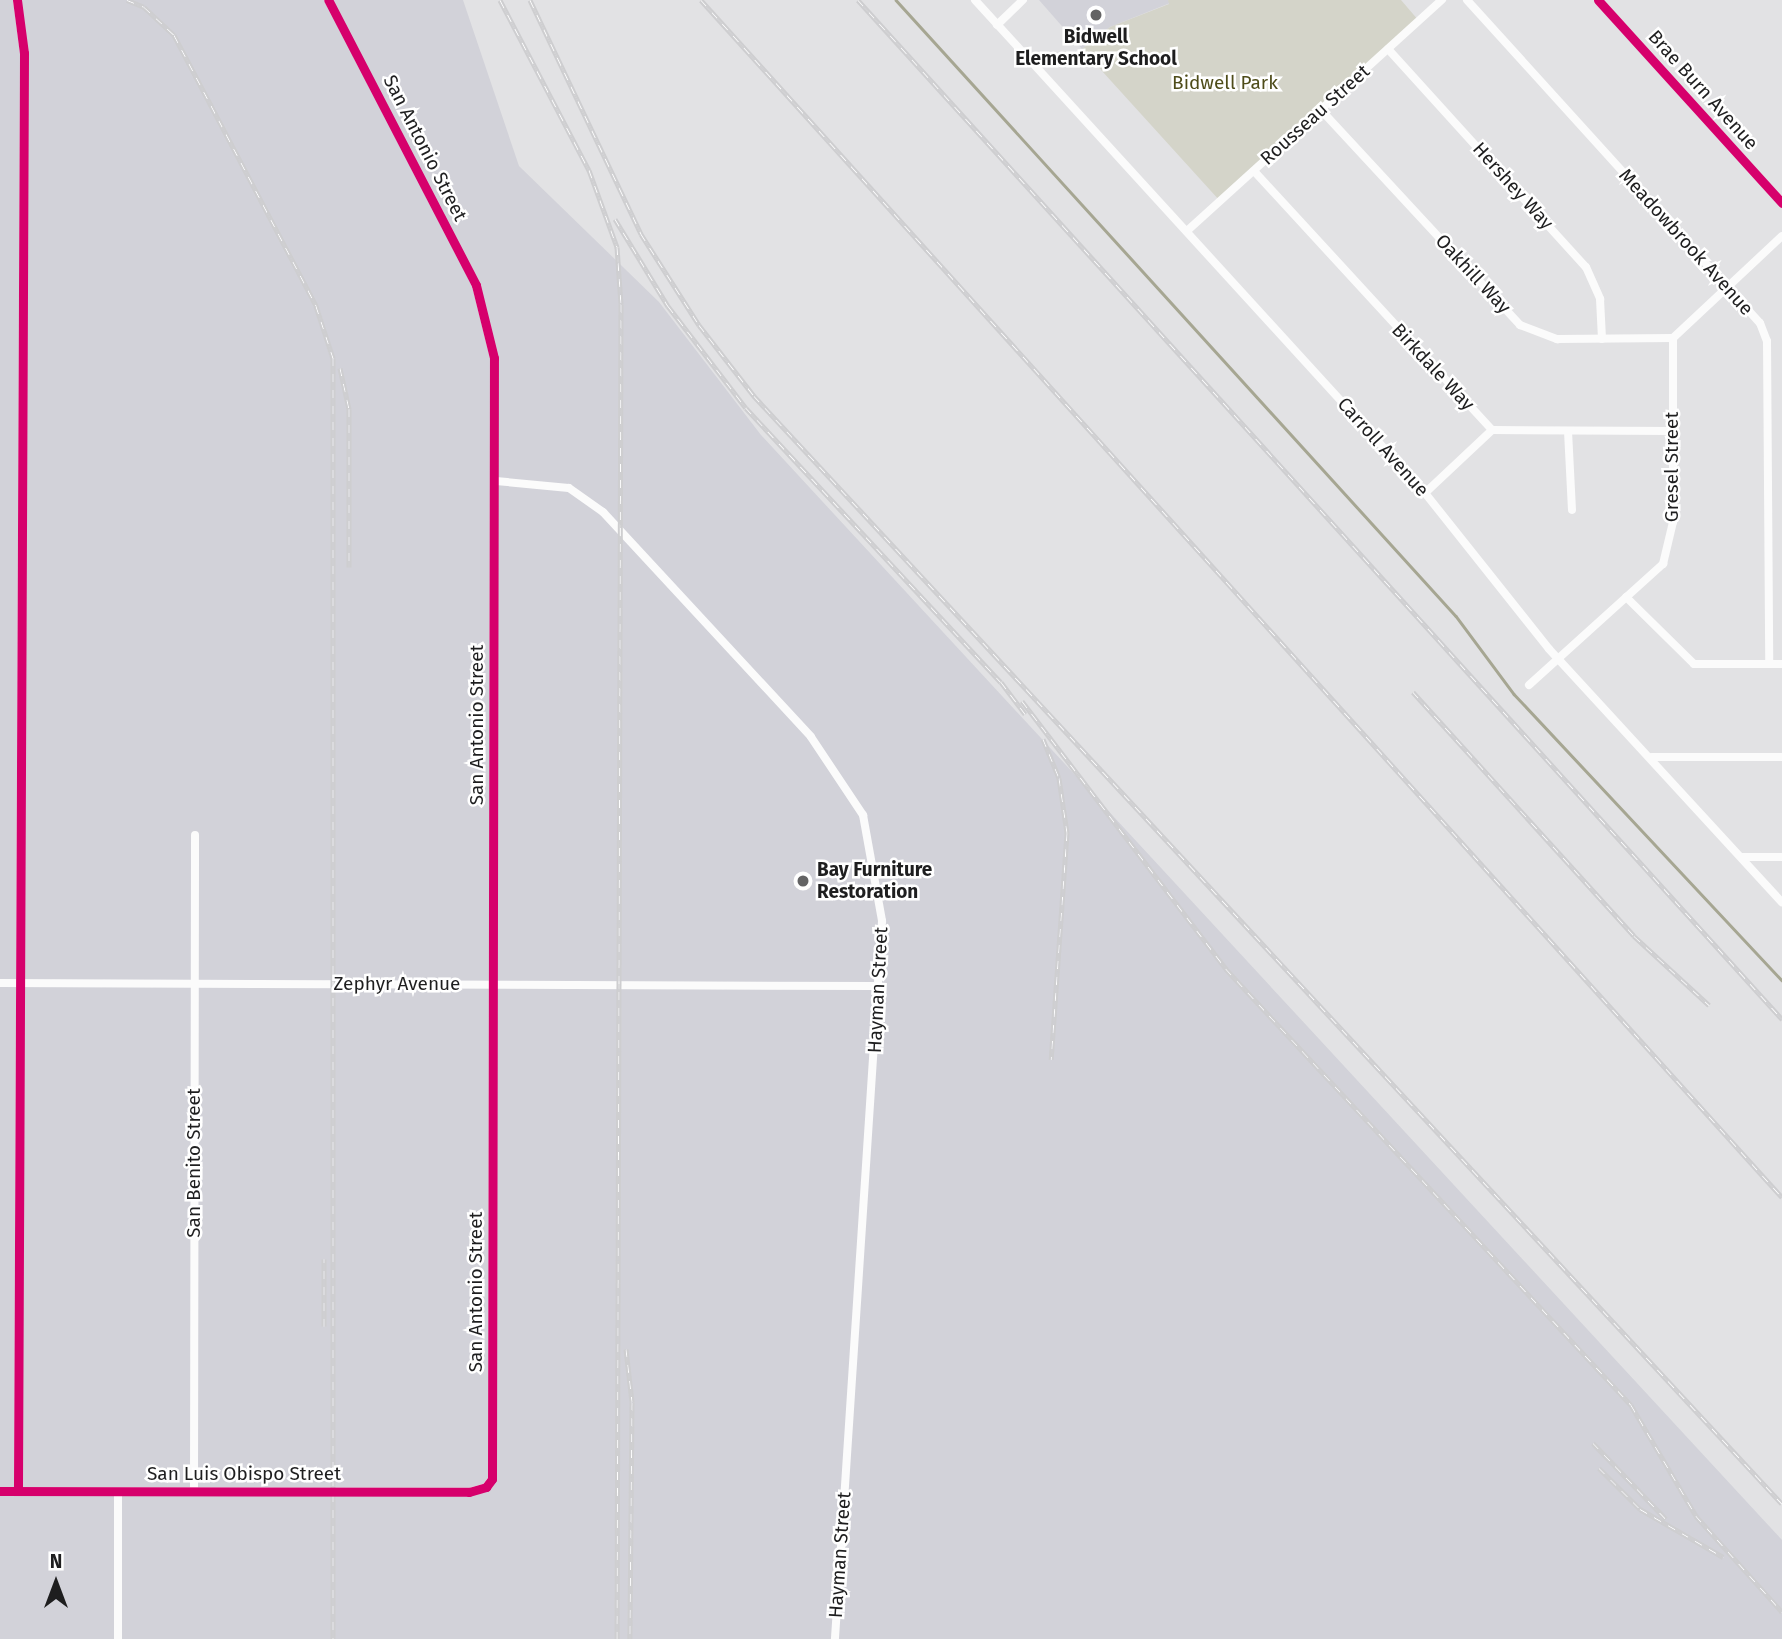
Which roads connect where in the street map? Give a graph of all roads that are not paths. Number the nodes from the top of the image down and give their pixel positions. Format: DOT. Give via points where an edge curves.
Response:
graph roads {
  1 [pos="18,0"];
  2 [pos="328,0"];
  3 [pos="975,0"];
  4 [pos="1023,0"];
  5 [pos="1442,0"];
  6 [pos="1467,0"];
  7 [pos="1598,0"];
  8 [pos="997,24"];
  9 [pos="1388,49"];
  10 [pos="1321,110"];
  11 [pos="1254,171"];
  12 [pos="1782,204"];
  13 [pos="1188,230"];
  14 [pos="1782,236"];
  15 [pos="1729,287"];
  16 [pos="1673,338"];
  17 [pos="1602,339"];
  18 [pos="1492,430"];
  19 [pos="1568,431"];
  20 [pos="1672,431"];
  21 [pos="496,481"];
  22 [pos="1425,493"];
  23 [pos="1572,510"];
  24 [pos="1626,597"];
  25 [pos="1559,657"];
  26 [pos="1769,664"];
  27 [pos="1782,664"];
  28 [pos="1529,685"];
  29 [pos="1652,757"];
  30 [pos="1782,757"];
  31 [pos="195,835"];
  32 [pos="1742,857"];
  33 [pos="1782,857"];
  34 [pos="1782,902"];
  35 [pos="0,983"];
  36 [pos="19,983"];
  37 [pos="195,984"];
  38 [pos="493,985"];
  39 [pos="878,986"];
  40 [pos="486,1487"];
  41 [pos="0,1491"];
  42 [pos="18,1491"];
  43 [pos="118,1492"];
  44 [pos="194,1492"];
  45 [pos="118,1639"];
  46 [pos="835,1639"];
  1 -- 36 [label="street" via="24,53"];
  2 -- 21 [label="street, San Antonio Street" via="476,285 494,358"];
  3 -- 8 [label="street, Carroll Avenue"];
  4 -- 8 [label="street"];
  5 -- 9 [label="street, Rousseau Street"];
  6 -- 15 [label="street, Meadowbrook Avenue"];
  7 -- 12 [label="street, Brae Burn Avenue"];
  8 -- 13 [label="street, Carroll Avenue"];
  9 -- 10 [label="street, Rousseau Street"];
  9 -- 17 [label="street, Hershey Way" via="1586,267 1598,290"];
  10 -- 11 [label="street, Rousseau Street"];
  10 -- 17 [label="street, Oakhill Way" via="1520,325 1557,339"];
  11 -- 13 [label="street, Rousseau Street"];
  11 -- 18 [label="street, Birkdale Way"];
  13 -- 22 [label="street, Carroll Avenue"];
  14 -- 15 [label="street"];
  15 -- 16 [label="street"];
  15 -- 26 [label="street, Meadowbrook Avenue" via="1760,323 1767,341"];
  16 -- 17 [label="street, Oakhill Way"];
  16 -- 20 [label="street, Gresel Street"];
  18 -- 19 [label="street"];
  18 -- 22 [label="street"];
  19 -- 20 [label="street"];
  19 -- 23 [label="street"];
  20 -- 24 [label="street, Gresel Street" via="1670,545 1663,564"];
  21 -- 38 [label="street, San Antonio Street"];
  21 -- 39 [label="street, Hayman Street" via="569,488 603,512 811,737 863,815 881,895"];
  22 -- 25 [label="street, Carroll Avenue"];
  24 -- 25 [label="street, Gresel Street"];
  24 -- 26 [label="street" via="1694,664"];
  25 -- 28 [label="street, Gresel Street"];
  25 -- 29 [label="street, Carroll Avenue"];
  26 -- 27 [label="street"];
  29 -- 30 [label="street"];
  29 -- 32 [label="street, Carroll Avenue"];
  31 -- 37 [label="street, San Benito Street"];
  32 -- 33 [label="street"];
  32 -- 34 [label="street, Carroll Avenue"];
  35 -- 36 [label="street, Zephyr Avenue"];
  36 -- 37 [label="street, Zephyr Avenue"];
  36 -- 42 [label="street"];
  37 -- 38 [label="street, Zephyr Avenue"];
  37 -- 44 [label="street, San Benito Street"];
  38 -- 39 [label="street, Zephyr Avenue"];
  38 -- 40 [label="street, San Antonio Street" via="493,1468"];
  39 -- 46 [label="street, Hayman Street"];
  40 -- 44 [label="street, San Luis Obispo Street" via="469,1492"];
  41 -- 42 [label="street, San Luis Obispo Street"];
  42 -- 43 [label="street, San Luis Obispo Street"];
  43 -- 44 [label="street, San Luis Obispo Street"];
  43 -- 45 [label="street"];
}
